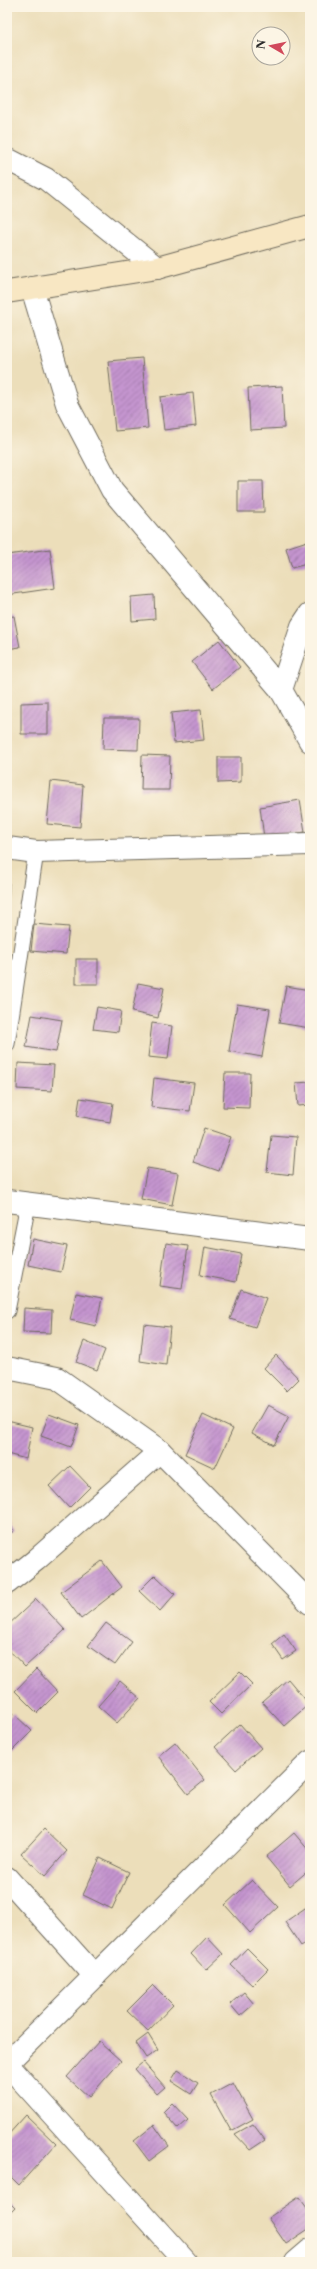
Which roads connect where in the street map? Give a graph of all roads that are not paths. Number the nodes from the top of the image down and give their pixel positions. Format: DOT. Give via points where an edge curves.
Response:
graph roads {
  1 [pos="7,159"];
  2 [pos="310,226"];
  3 [pos="157,268"];
  4 [pos="32,288"];
  5 [pos="7,292"];
  6 [pos="310,614"];
  7 [pos="281,690"];
  8 [pos="310,741"];
  9 [pos="310,844"];
  10 [pos="7,848"];
  11 [pos="36,852"];
  12 [pos="7,1044"];
  13 [pos="7,1201"];
  14 [pos="28,1204"];
  15 [pos="310,1239"];
  16 [pos="7,1311"];
  17 [pos="7,1368"];
  18 [pos="160,1451"];
  19 [pos="7,1583"];
  20 [pos="310,1603"];
  21 [pos="310,1762"];
  22 [pos="7,1878"];
  23 [pos="95,1976"];
  24 [pos="7,2063"];
  25 [pos="310,2250"];
  26 [pos="186,2262"];
  27 [pos="296,2262"];
  1 -- 3 [label="street" via="46,179"];
  2 -- 3 [label="main road"];
  3 -- 4 [label="main road"];
  4 -- 5 [label="main road"];
  4 -- 7 [label="street" via="67,404 112,490"];
  6 -- 7 [label="street" via="302,626"];
  7 -- 8 [label="street"];
  9 -- 11 [label="street"];
  10 -- 11 [label="street"];
  11 -- 12 [label="lane"];
  13 -- 14 [label="street"];
  14 -- 15 [label="street"];
  14 -- 16 [label="lane"];
  17 -- 18 [label="street" via="57,1378"];
  18 -- 19 [label="street"];
  18 -- 20 [label="street"];
  21 -- 23 [label="street"];
  22 -- 23 [label="street"];
  23 -- 24 [label="street"];
  24 -- 26 [label="street"];
  25 -- 27 [label="street"];
}
